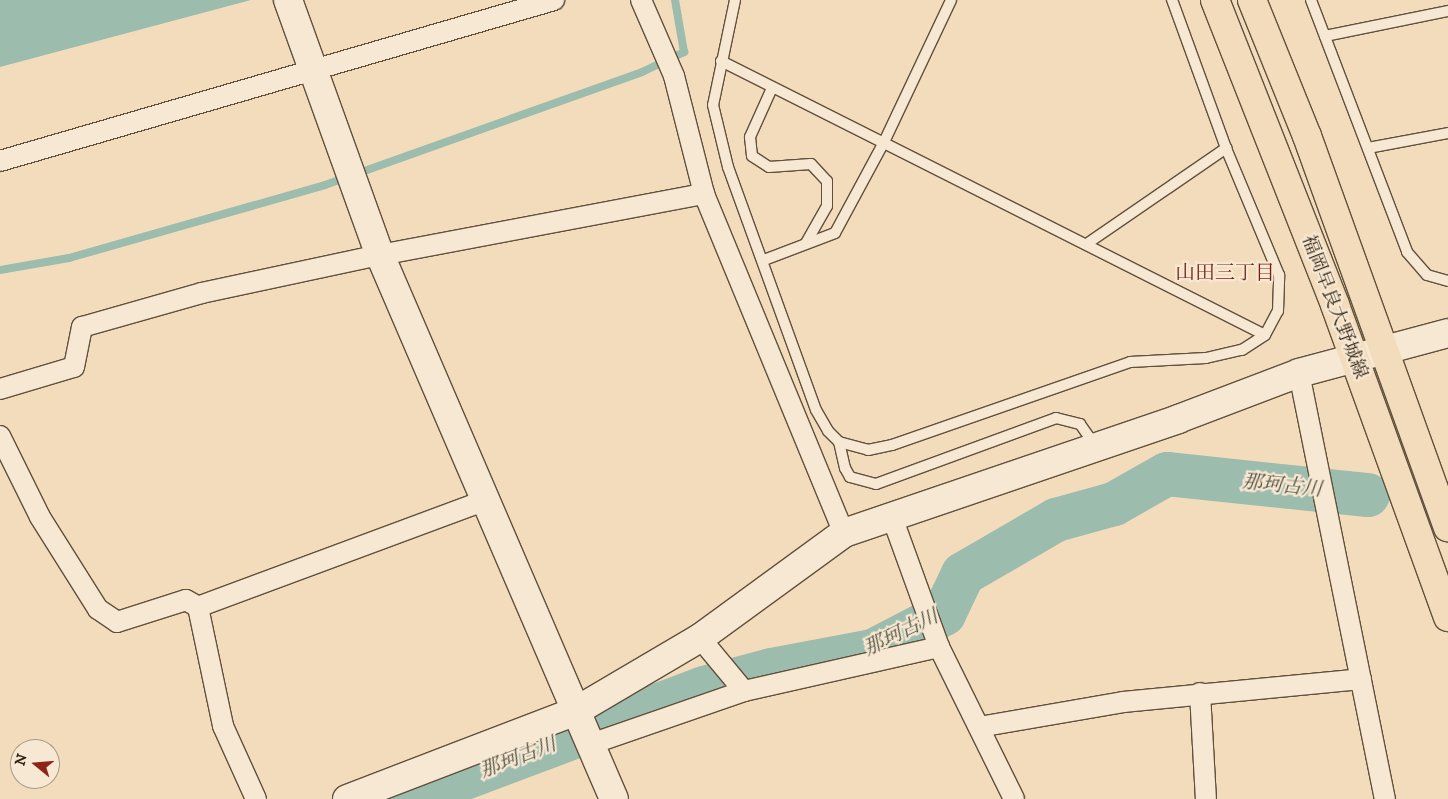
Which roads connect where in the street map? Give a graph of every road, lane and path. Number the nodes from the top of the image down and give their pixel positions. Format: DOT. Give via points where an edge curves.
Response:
graph roads {
  1 [pos="288,0"];
  2 [pos="554,0"];
  3 [pos="641,0"];
  4 [pos="735,0"];
  5 [pos="951,0"];
  6 [pos="1172,0"];
  7 [pos="1215,0"];
  8 [pos="1252,0"];
  9 [pos="1311,0"];
  10 [pos="1448,12"];
  11 [pos="1326,36"];
  12 [pos="721,61"];
  13 [pos="311,69"];
  14 [pos="772,88"];
  15 [pos="1448,133"];
  16 [pos="884,142"];
  17 [pos="1226,148"];
  18 [pos="1368,148"];
  19 [pos="0,161"];
  20 [pos="704,194"];
  21 [pos="806,243"];
  22 [pos="1088,244"];
  23 [pos="380,255"];
  24 [pos="764,260"];
  25 [pos="1448,281"];
  26 [pos="1448,333"];
  27 [pos="1265,335"];
  28 [pos="1384,348"];
  29 [pos="1353,356"];
  30 [pos="1298,373"];
  31 [pos="0,390"];
  32 [pos="0,436"];
  33 [pos="839,442"];
  34 [pos="1096,447"];
  35 [pos="486,500"];
  36 [pos="892,517"];
  37 [pos="1448,526"];
  38 [pos="844,533"];
  39 [pos="198,607"];
  40 [pos="1448,617"];
  41 [pos="700,638"];
  42 [pos="939,647"];
  43 [pos="1361,679"];
  44 [pos="744,691"];
  45 [pos="1200,694"];
  46 [pos="576,711"];
  47 [pos="978,727"];
  48 [pos="591,744"];
  49 [pos="256,799"];
  50 [pos="347,799"];
  51 [pos="614,799"];
  52 [pos="1014,799"];
  53 [pos="1206,799"];
  54 [pos="1385,799"];
  1 -- 13 [label="street"];
  2 -- 13 [label="street"];
  3 -- 20 [label="street" via="674,76"];
  4 -- 12 [label="lane"];
  5 -- 16 [label="lane"];
  6 -- 17 [label="lane"];
  7 -- 29 [label="main road, 福岡早良大野城線"];
  8 -- 28 [label="main road, 福岡早良大野城線" via="1307,136"];
  9 -- 11 [label="lane"];
  10 -- 11 [label="lane"];
  11 -- 18 [label="lane"];
  12 -- 14 [label="lane"];
  12 -- 24 [label="lane" via="713,105 728,167"];
  13 -- 19 [label="street"];
  13 -- 23 [label="street"];
  14 -- 16 [label="lane"];
  14 -- 21 [label="lane" via="750,137 752,156 769,167 811,164 827,181 827,206"];
  15 -- 18 [label="lane"];
  16 -- 21 [label="lane" via="835,233"];
  16 -- 22 [label="lane"];
  17 -- 22 [label="lane"];
  17 -- 27 [label="lane" via="1278,275 1278,311"];
  18 -- 25 [label="lane" via="1407,252 1427,275"];
  20 -- 23 [label="street"];
  20 -- 38 [label="street"];
  21 -- 24 [label="lane"];
  22 -- 27 [label="lane"];
  23 -- 31 [label="street" via="202,293 82,327 74,367"];
  23 -- 35 [label="street"];
  24 -- 33 [label="lane" via="816,410"];
  26 -- 28 [label="street"];
  27 -- 33 [label="lane" via="1242,350 1206,358 1130,362 892,446 868,450"];
  28 -- 29 [label="street"];
  28 -- 37 [label="main road, 福岡早良大野城線"];
  29 -- 30 [label="street"];
  29 -- 40 [label="main road, 福岡早良大野城線"];
  30 -- 34 [label="street"];
  30 -- 43 [label="street"];
  32 -- 39 [label="street" via="40,517 98,608 117,622 186,600"];
  33 -- 34 [label="lane" via="850,477 876,484 1056,418 1080,424"];
  34 -- 36 [label="street"];
  35 -- 39 [label="street"];
  35 -- 46 [label="street"];
  36 -- 38 [label="street"];
  36 -- 42 [label="street"];
  38 -- 41 [label="street"];
  39 -- 49 [label="street" via="223,726"];
  41 -- 44 [label="street"];
  41 -- 46 [label="street"];
  42 -- 44 [label="street"];
  42 -- 47 [label="street"];
  43 -- 45 [label="street"];
  43 -- 54 [label="street"];
  44 -- 48 [label="street"];
  45 -- 47 [label="street" via="1123,702"];
  45 -- 53 [label="street"];
  46 -- 48 [label="street"];
  46 -- 50 [label="street"];
  47 -- 52 [label="street"];
  48 -- 51 [label="street"];
}
